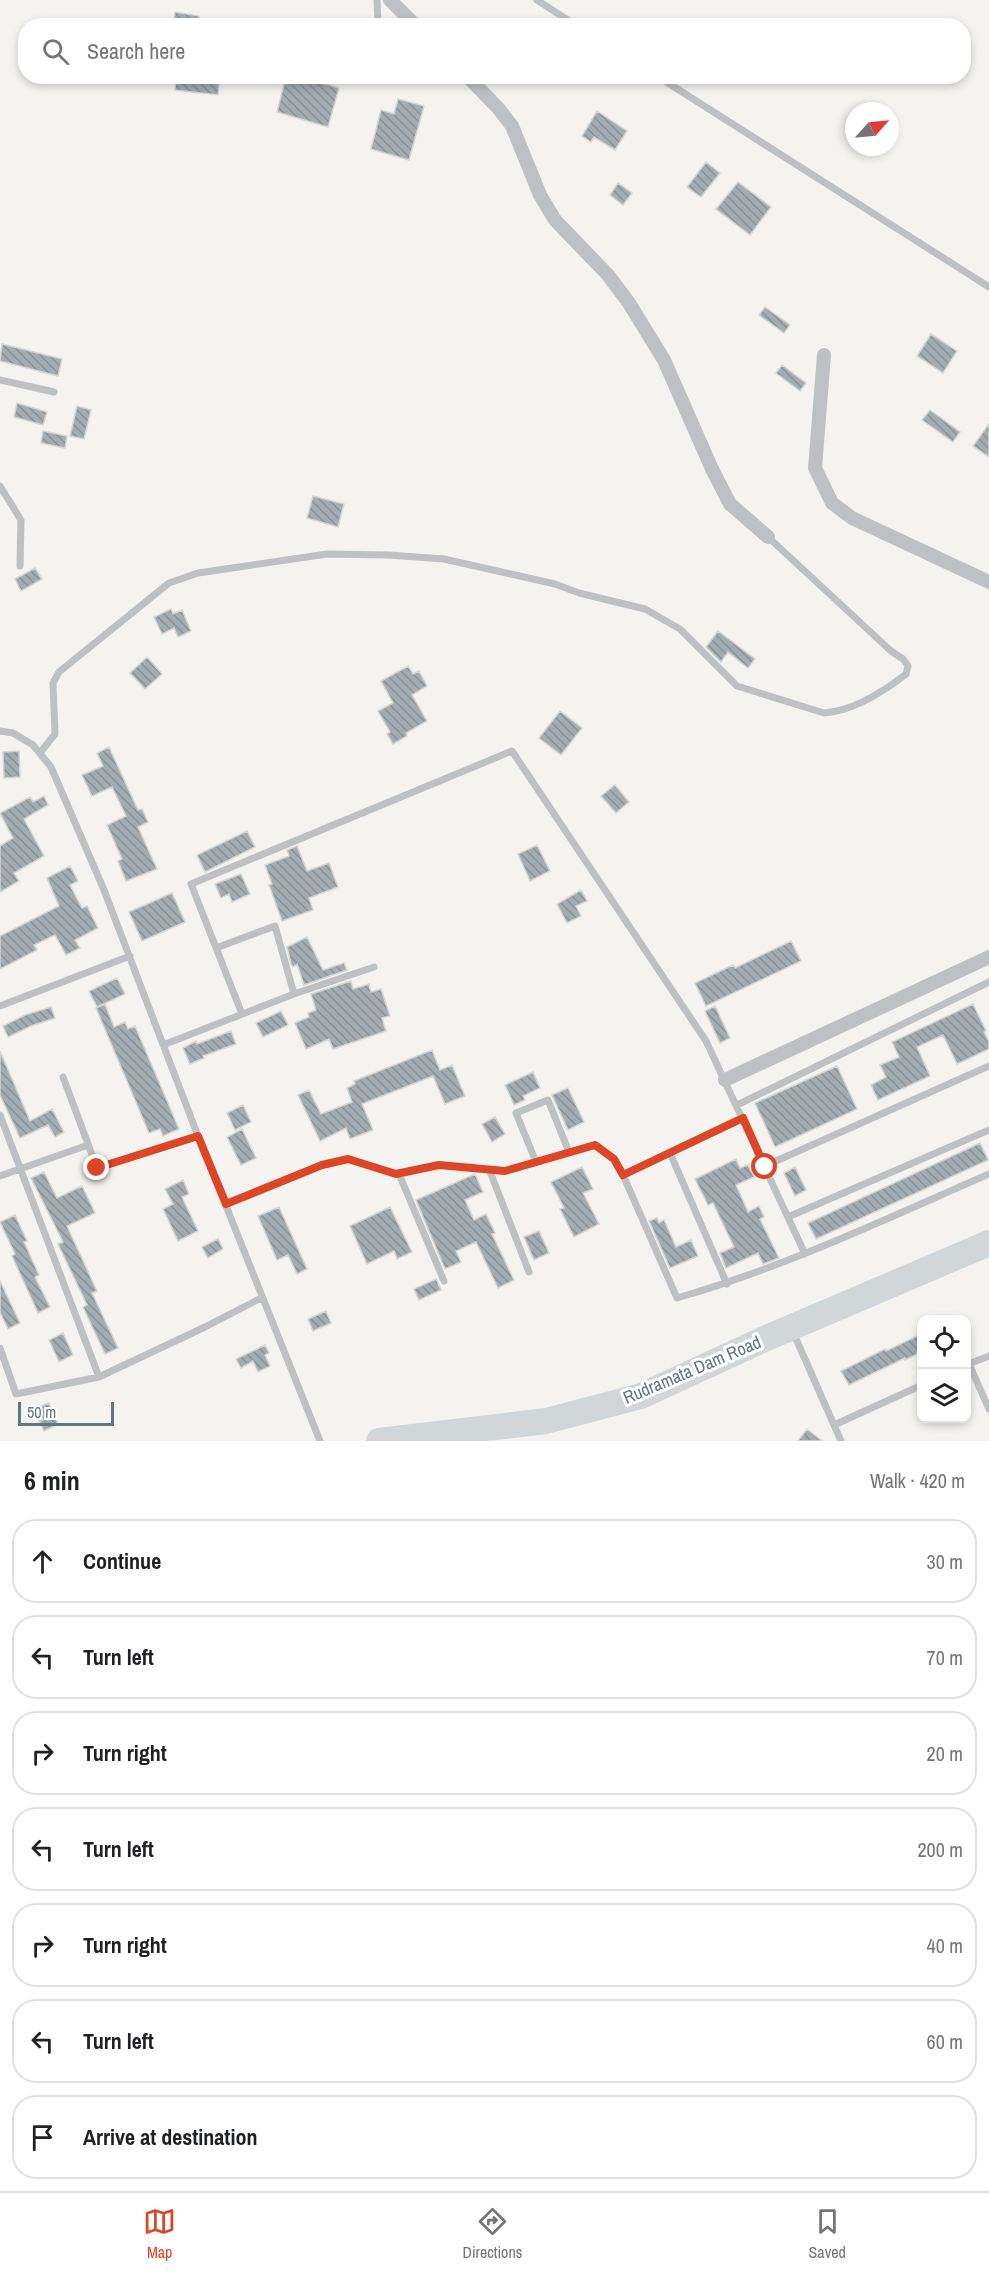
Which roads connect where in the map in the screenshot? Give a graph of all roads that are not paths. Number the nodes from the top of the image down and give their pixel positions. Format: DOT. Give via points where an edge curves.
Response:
graph roads {
  1 [pos="377,0"];
  2 [pos="390,0"];
  3 [pos="537,0"];
  4 [pos="378,18"];
  5 [pos="408,18"];
  6 [pos="565,18"];
  7 [pos="475,84"];
  8 [pos="670,84"];
  9 [pos="989,287"];
  10 [pos="824,355"];
  11 [pos="0,380"];
  12 [pos="54,392"];
  13 [pos="0,486"];
  14 [pos="768,537"];
  15 [pos="20,566"];
  16 [pos="989,582"];
  17 [pos="0,731"];
  18 [pos="40,753"];
  19 [pos="216,948"];
  20 [pos="130,956"];
  21 [pos="989,957"];
  22 [pos="374,967"];
  23 [pos="989,982"];
  24 [pos="294,994"];
  25 [pos="0,1006"];
  26 [pos="242,1014"];
  27 [pos="163,1045"];
  28 [pos="989,1066"];
  29 [pos="63,1077"];
  30 [pos="725,1080"];
  31 [pos="737,1106"];
  32 [pos="0,1115"];
  33 [pos="743,1118"];
  34 [pos="989,1130"];
  35 [pos="198,1136"];
  36 [pos="88,1145"];
  37 [pos="569,1152"];
  38 [pos="670,1153"];
  39 [pos="536,1162"];
  40 [pos="765,1167"];
  41 [pos="20,1169"];
  42 [pos="489,1170"];
  43 [pos="399,1173"];
  44 [pos="989,1174"];
  45 [pos="623,1175"];
  46 [pos="0,1176"];
  47 [pos="226,1204"];
  48 [pos="788,1217"];
  49 [pos="989,1243"];
  50 [pos="805,1254"];
  51 [pos="529,1272"];
  52 [pos="444,1281"];
  53 [pos="727,1284"];
  54 [pos="261,1298"];
  55 [pos="791,1327"];
  56 [pos="0,1351"];
  57 [pos="989,1356"];
  58 [pos="971,1363"];
  59 [pos="970,1369"];
  60 [pos="99,1377"];
  61 [pos="917,1387"];
  62 [pos="989,1409"];
  63 [pos="834,1425"];
  64 [pos="320,1441"];
  65 [pos="379,1441"];
  66 [pos="841,1441"];
  1 -- 4 [label="lane"];
  2 -- 5 [label="street"];
  3 -- 6 [label="lane"];
  7 -- 14 [label="street" via="512,126 540,195 555,220 608,275 664,360 730,504"];
  8 -- 9 [label="lane"];
  10 -- 16 [label="street" via="815,468 832,503 852,518"];
  11 -- 12 [label="lane"];
  13 -- 15 [label="lane" via="21,520"];
  14 -- 18 [label="lane" via="903,658 908,666 906,674 863,702 839,712 824,713 737,686 680,629 645,609 444,559 327,554 198,573 169,583 59,672 53,683 55,734"];
  17 -- 18 [label="lane" via="13,733"];
  18 -- 20 [label="lane" via="51,767"];
  19 -- 24 [label="lane" via="275,926"];
  19 -- 26 [label="lane"];
  19 -- 30 [label="lane" via="191,885 512,751 706,1041"];
  20 -- 25 [label="lane"];
  20 -- 27 [label="lane"];
  21 -- 30 [label="street"];
  22 -- 24 [label="lane"];
  23 -- 31 [label="lane"];
  24 -- 26 [label="lane"];
  26 -- 27 [label="lane"];
  27 -- 35 [label="lane"];
  28 -- 40 [label="lane"];
  29 -- 36 [label="lane"];
  30 -- 31 [label="lane"];
  31 -- 33 [label="lane"];
  32 -- 41 [label="lane"];
  33 -- 38 [label="lane"];
  33 -- 40 [label="lane"];
  34 -- 48 [label="lane"];
  35 -- 36 [label="lane" via="97,1168"];
  35 -- 47 [label="lane"];
  36 -- 41 [label="lane"];
  37 -- 39 [label="lane"];
  37 -- 39 [label="lane" via="548,1100 516,1113"];
  37 -- 45 [label="lane" via="595,1145 614,1159"];
  38 -- 45 [label="lane"];
  38 -- 53 [label="lane"];
  39 -- 42 [label="lane" via="505,1171"];
  40 -- 48 [label="lane"];
  41 -- 46 [label="lane"];
  41 -- 60 [label="lane"];
  42 -- 43 [label="lane" via="439,1165"];
  42 -- 51 [label="lane"];
  43 -- 47 [label="lane" via="348,1159 322,1165"];
  43 -- 52 [label="lane"];
  44 -- 50 [label="lane"];
  45 -- 53 [label="lane" via="677,1298"];
  47 -- 54 [label="lane"];
  48 -- 50 [label="lane"];
  49 -- 55 [label="highway, Rudramata Dam Road"];
  50 -- 53 [label="lane"];
  54 -- 60 [label="lane"];
  54 -- 64 [label="lane"];
  55 -- 63 [label="lane"];
  55 -- 65 [label="highway, Rudramata Dam Road" via="641,1396 546,1421"];
  56 -- 60 [label="lane" via="16,1394"];
  57 -- 58 [label="lane"];
  59 -- 62 [label="lane"];
  61 -- 63 [label="lane"];
  63 -- 66 [label="lane"];
}
